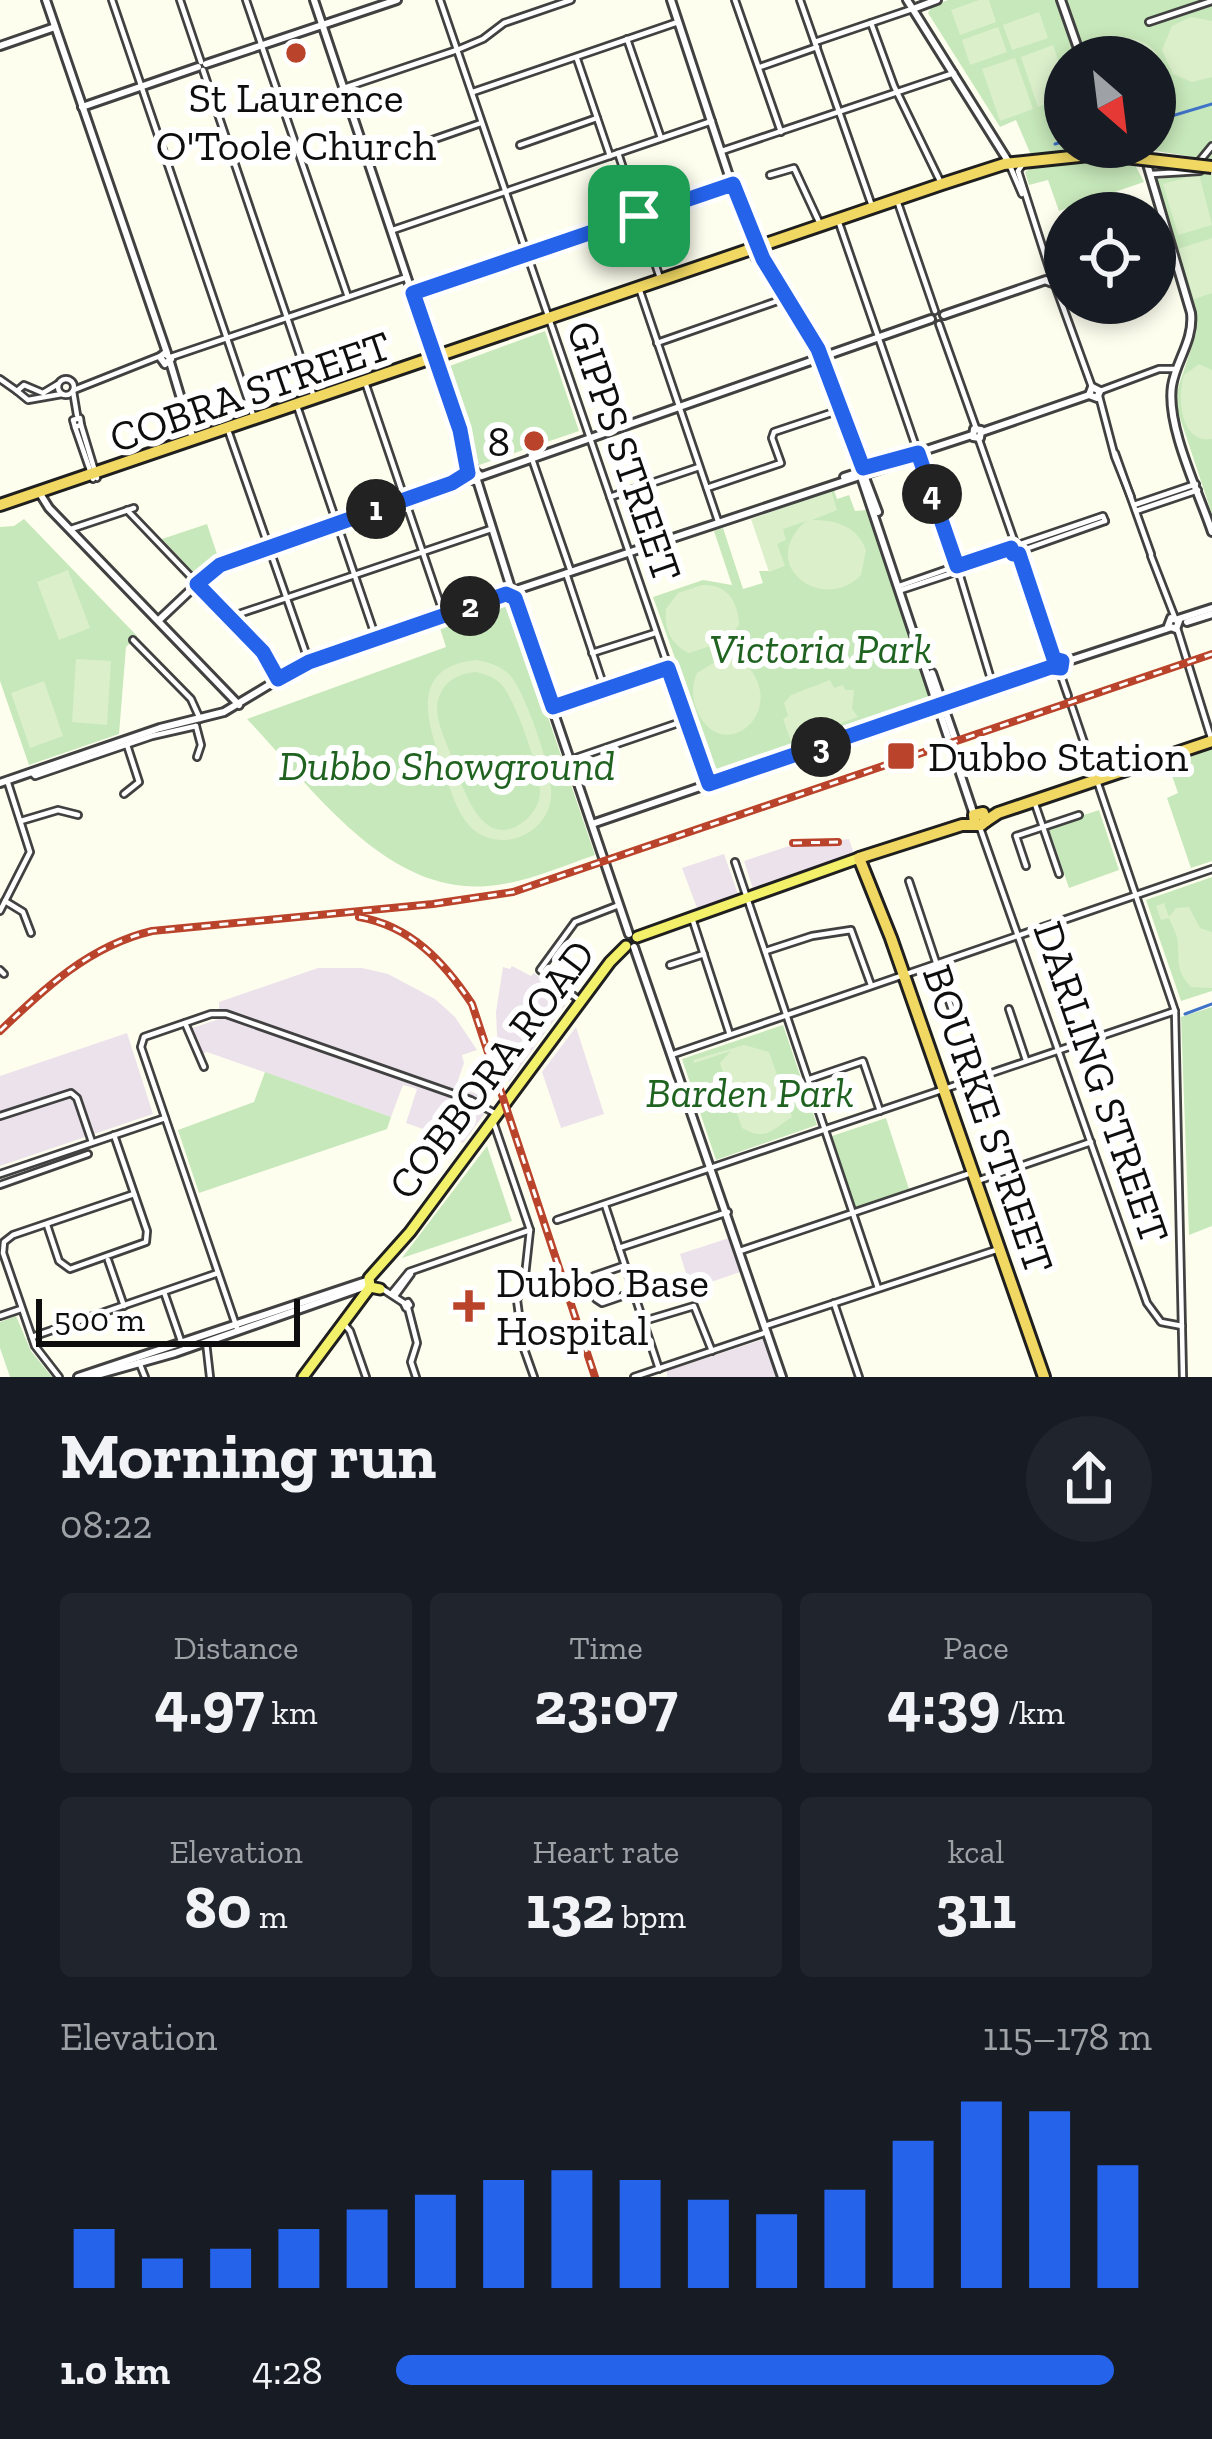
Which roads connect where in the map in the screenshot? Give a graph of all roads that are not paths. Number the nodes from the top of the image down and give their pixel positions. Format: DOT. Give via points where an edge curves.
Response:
graph roads {
  1 [pos="46,0"];
  2 [pos="112,0"];
  3 [pos="180,0"];
  4 [pos="246,0"];
  5 [pos="314,0"];
  6 [pos="398,0"];
  7 [pos="440,0"];
  8 [pos="571,0"];
  9 [pos="670,0"];
  10 [pos="735,0"];
  11 [pos="800,0"];
  12 [pos="908,0"];
  13 [pos="937,0"];
  14 [pos="1060,0"];
  15 [pos="1212,1"];
  16 [pos="913,9"];
  17 [pos="678,22"];
  18 [pos="1149,22"];
  19 [pos="871,23"];
  20 [pos="322,25"];
  21 [pos="55,26"];
  22 [pos="1073,36"];
  23 [pos="627,39"];
  24 [pos="816,45"];
  25 [pos="0,46"];
  26 [pos="262,46"];
  27 [pos="457,50"];
  28 [pos="576,56"];
  29 [pos="202,66"];
  30 [pos="759,67"];
  31 [pos="953,73"];
  32 [pos="142,87"];
  33 [pos="344,88"];
  34 [pos="471,92"];
  35 [pos="897,93"];
  36 [pos="82,107"];
  37 [pos="840,112"];
  38 [pos="597,118"];
  39 [pos="712,121"];
  40 [pos="482,123"];
  41 [pos="781,132"];
  42 [pos="661,138"];
  43 [pos="520,145"];
  44 [pos="1000,146"];
  45 [pos="1212,146"];
  46 [pos="722,152"];
  47 [pos="614,154"];
  48 [pos="1031,160"];
  49 [pos="368,162"];
  50 [pos="1010,164"];
  51 [pos="1147,168"];
  52 [pos="990,169"];
  53 [pos="1212,170"];
  54 [pos="1189,171"];
  55 [pos="1149,174"];
  56 [pos="770,175"];
  57 [pos="733,184"];
  58 [pos="943,186"];
  59 [pos="505,191"];
  60 [pos="1154,192"];
  61 [pos="1024,195"];
  62 [pos="894,204"];
  63 [pos="873,208"];
  64 [pos="639,216"];
  65 [pos="839,222"];
  66 [pos="821,227"];
  67 [pos="392,230"];
  68 [pos="1044,248"];
  69 [pos="756,250"];
  70 [pos="527,255"];
  71 [pos="1176,267"];
  72 [pos="407,277"];
  73 [pos="1044,281"];
  74 [pos="662,282"];
  75 [pos="640,290"];
  76 [pos="413,293"];
  77 [pos="348,297"];
  78 [pos="786,298"];
  79 [pos="287,317"];
  80 [pos="937,317"];
  81 [pos="549,321"];
  82 [pos="1071,324"];
  83 [pos="227,338"];
  84 [pos="878,338"];
  85 [pos="657,343"];
  86 [pos="821,357"];
  87 [pos="165,359"];
  88 [pos="435,360"];
  89 [pos="1175,374"];
  90 [pos="0,379"];
  91 [pos="100,380"];
  92 [pos="72,381"];
  93 [pos="58,384"];
  94 [pos="366,384"];
  95 [pos="73,391"];
  96 [pos="16,392"];
  97 [pos="1094,393"];
  98 [pos="63,394"];
  99 [pos="315,400"];
  100 [pos="679,405"];
  101 [pos="290,410"];
  102 [pos="840,410"];
  103 [pos="91,418"];
  104 [pos="258,420"];
  105 [pos="77,422"];
  106 [pos="63,427"];
  107 [pos="304,427"];
  108 [pos="232,429"];
  109 [pos="977,433"];
  110 [pos="589,436"];
  111 [pos="201,438"];
  112 [pos="918,453"];
  113 [pos="531,456"];
  114 [pos="699,466"];
  115 [pos="861,472"];
  116 [pos="94,475"];
  117 [pos="473,476"];
  118 [pos="1197,487"];
  119 [pos="707,488"];
  120 [pos="40,495"];
  121 [pos="610,497"];
  122 [pos="405,499"];
  123 [pos="0,508"];
  124 [pos="1135,508"];
  125 [pos="718,521"];
  126 [pos="337,523"];
  127 [pos="71,529"];
  128 [pos="491,529"];
  129 [pos="1212,532"];
  130 [pos="268,547"];
  131 [pos="1017,549"];
  132 [pos="423,552"];
  133 [pos="628,552"];
  134 [pos="957,569"];
  135 [pos="568,572"];
  136 [pos="355,575"];
  137 [pos="197,584"];
  138 [pos="901,588"];
  139 [pos="513,591"];
  140 [pos="286,599"];
  141 [pos="1212,611"];
  142 [pos="444,615"];
  143 [pos="230,617"];
  144 [pos="159,620"];
  145 [pos="1172,624"];
  146 [pos="656,632"];
  147 [pos="376,638"];
  148 [pos="133,640"];
  149 [pos="592,653"];
  150 [pos="309,662"];
  151 [pos="1057,665"];
  152 [pos="668,668"];
  153 [pos="278,679"];
  154 [pos="994,686"];
  155 [pos="604,690"];
  156 [pos="1068,696"];
  157 [pos="940,704"];
  158 [pos="239,705"];
  159 [pos="553,707"];
  160 [pos="1072,707"];
  161 [pos="686,720"];
  162 [pos="197,722"];
  163 [pos="1212,741"];
  164 [pos="126,742"];
  165 [pos="197,757"];
  166 [pos="570,760"];
  167 [pos="1096,780"];
  168 [pos="3,782"];
  169 [pos="709,784"];
  170 [pos="124,794"];
  171 [pos="1034,801"];
  172 [pos="78,815"];
  173 [pos="1079,815"];
  174 [pos="21,821"];
  175 [pos="978,821"];
  176 [pos="592,824"];
  177 [pos="1043,827"];
  178 [pos="863,859"];
  179 [pos="735,862"];
  180 [pos="1026,866"];
  181 [pos="1212,869"];
  182 [pos="1059,874"];
  183 [pos="909,881"];
  184 [pos="1135,896"];
  185 [pos="748,899"];
  186 [pos="5,901"];
  187 [pos="619,904"];
  188 [pos="0,911"];
  189 [pos="692,918"];
  190 [pos="31,933"];
  191 [pos="1019,935"];
  192 [pos="632,941"];
  193 [pos="766,951"];
  194 [pos="704,954"];
  195 [pos="936,963"];
  196 [pos="670,965"];
  197 [pos="903,974"];
  198 [pos="871,986"];
  199 [pos="581,1001"];
  200 [pos="1009,1009"];
  201 [pos="1174,1012"];
  202 [pos="788,1015"];
  203 [pos="954,1016"];
  204 [pos="185,1023"];
  205 [pos="730,1034"];
  206 [pos="1058,1051"];
  207 [pos="671,1054"];
  208 [pos="1026,1062"];
  209 [pos="204,1067"];
  210 [pos="810,1079"];
  211 [pos="943,1090"];
  212 [pos="880,1111"];
  213 [pos="0,1116"];
  214 [pos="165,1118"];
  215 [pos="496,1118"];
  216 [pos="826,1129"];
  217 [pos="115,1135"];
  218 [pos="92,1142"];
  219 [pos="1091,1142"];
  220 [pos="88,1154"];
  221 [pos="29,1164"];
  222 [pos="712,1168"];
  223 [pos="0,1174"];
  224 [pos="33,1174"];
  225 [pos="974,1177"];
  226 [pos="0,1186"];
  227 [pos="134,1194"];
  228 [pos="605,1205"];
  229 [pos="728,1212"];
  230 [pos="853,1213"];
  231 [pos="557,1220"];
  232 [pos="46,1224"];
  233 [pos="530,1230"];
  234 [pos="620,1248"];
  235 [pos="999,1249"];
  236 [pos="740,1251"];
  237 [pos="107,1258"];
  238 [pos="625,1265"];
  239 [pos="218,1274"];
  240 [pos="381,1286"];
  241 [pos="878,1288"];
  242 [pos="164,1292"];
  243 [pos="634,1292"];
  244 [pos="345,1294"];
  245 [pos="834,1303"];
  246 [pos="357,1304"];
  247 [pos="124,1306"];
  248 [pos="22,1309"];
  249 [pos="0,1316"];
  250 [pos="644,1321"];
  251 [pos="343,1323"];
  252 [pos="1182,1326"];
  253 [pos="236,1327"];
  254 [pos="766,1329"];
  255 [pos="32,1337"];
  256 [pos="181,1341"];
  257 [pos="206,1342"];
  258 [pos="712,1351"];
  259 [pos="138,1359"];
  260 [pos="660,1369"];
  261 [pos="307,1374"];
  262 [pos="59,1377"];
  263 [pos="78,1377"];
  264 [pos="90,1377"];
  265 [pos="145,1377"];
  266 [pos="210,1377"];
  267 [pos="365,1377"];
  268 [pos="416,1377"];
  269 [pos="534,1377"];
  270 [pos="634,1377"];
  271 [pos="663,1377"];
  272 [pos="782,1377"];
  273 [pos="859,1377"];
  274 [pos="1044,1377"];
  275 [pos="1183,1377"];
  1 -- 21 [label="street"];
  2 -- 32 [label="street"];
  3 -- 29 [label="street"];
  4 -- 26 [label="street"];
  5 -- 20 [label="street"];
  6 -- 20 [label="street"];
  7 -- 27 [label="street, GIPPS STREET"];
  8 -- 27 [label="street"];
  9 -- 17 [label="street, DARLING STREET"];
  10 -- 30 [label="street"];
  11 -- 24 [label="street"];
  12 -- 16 [label="street"];
  13 -- 16 [label="street"];
  14 -- 22 [label="street"];
  15 -- 18 [label="street"];
  16 -- 19 [label="street"];
  16 -- 31 [label="street"];
  17 -- 23 [label="street"];
  17 -- 39 [label="street, DARLING STREET"];
  19 -- 24 [label="street"];
  19 -- 35 [label="street"];
  20 -- 26 [label="street"];
  20 -- 33 [label="street"];
  21 -- 25 [label="street"];
  21 -- 36 [label="street"];
  23 -- 28 [label="street"];
  23 -- 42 [label="street"];
  24 -- 30 [label="street"];
  24 -- 37 [label="street"];
  26 -- 29 [label="street"];
  26 -- 77 [label="street"];
  27 -- 33 [label="street"];
  27 -- 34 [label="street, GIPPS STREET"];
  28 -- 34 [label="street"];
  28 -- 38 [label="street"];
  29 -- 32 [label="street"];
  29 -- 79 [label="street"];
  30 -- 41 [label="street"];
  31 -- 35 [label="street"];
  31 -- 44 [label="street"];
  32 -- 36 [label="street"];
  32 -- 83 [label="street"];
  33 -- 49 [label="street"];
  34 -- 40 [label="street, GIPPS STREET"];
  35 -- 37 [label="street"];
  35 -- 58 [label="street"];
  36 -- 87 [label="street"];
  37 -- 41 [label="street"];
  37 -- 63 [label="street"];
  38 -- 43 [label="street"];
  38 -- 47 [label="street"];
  39 -- 42 [label="street"];
  39 -- 46 [label="street, DARLING STREET"];
  40 -- 49 [label="street"];
  40 -- 59 [label="street, GIPPS STREET"];
  41 -- 46 [label="street"];
  42 -- 47 [label="street"];
  44 -- 50 [label="street"];
  44 -- 52 [label="street" via="1003,158"];
  45 -- 54 [label="street"];
  46 -- 57 [label="street, DARLING STREET"];
  47 -- 59 [label="street"];
  47 -- 64 [label="street"];
  48 -- 50 [label="highway"];
  48 -- 53 [label="highway, bridge" via="1099,154"];
  48 -- 61 [label="street" via="1018,169"];
  49 -- 67 [label="street"];
  50 -- 52 [label="highway, COBRA STREET"];
  50 -- 58 [label="highway, COBRA STREET"];
  50 -- 61 [label="street"];
  51 -- 55 [label="street"];
  52 -- 58 [label="highway, COBRA STREET"];
  53 -- 54 [label="street"];
  54 -- 55 [label="street"];
  55 -- 60 [label="street"];
  56 -- 66 [label="street" via="794,168"];
  57 -- 64 [label="street"];
  57 -- 69 [label="street, DARLING STREET"];
  58 -- 62 [label="highway, COBRA STREET"];
  59 -- 67 [label="street"];
  59 -- 70 [label="street, GIPPS STREET"];
  61 -- 68 [label="street"];
  62 -- 63 [label="highway, COBRA STREET"];
  62 -- 65 [label="highway, COBRA STREET"];
  62 -- 80 [label="street"];
  63 -- 65 [label="highway, COBRA STREET"];
  64 -- 70 [label="street"];
  64 -- 74 [label="street"];
  65 -- 66 [label="highway, COBRA STREET"];
  65 -- 84 [label="street"];
  66 -- 69 [label="highway, COBRA STREET"];
  67 -- 72 [label="street"];
  69 -- 74 [label="highway, COBRA STREET"];
  69 -- 78 [label="street, DARLING STREET"];
  70 -- 76 [label="street"];
  70 -- 81 [label="street, GIPPS STREET"];
  71 -- 89 [label="street" via="1192,319"];
  72 -- 76 [label="street"];
  72 -- 77 [label="street"];
  73 -- 80 [label="street"];
  74 -- 75 [label="highway, COBRA STREET"];
  75 -- 81 [label="highway, COBRA STREET"];
  75 -- 85 [label="street"];
  76 -- 88 [label="street"];
  77 -- 79 [label="street"];
  78 -- 85 [label="street"];
  78 -- 86 [label="street, DARLING STREET"];
  79 -- 83 [label="street"];
  79 -- 99 [label="street"];
  80 -- 84 [label="street"];
  80 -- 109 [label="street"];
  81 -- 88 [label="highway, COBRA STREET"];
  81 -- 110 [label="street, GIPPS STREET"];
  82 -- 97 [label="street"];
  83 -- 87 [label="street"];
  83 -- 104 [label="street"];
  84 -- 86 [label="street"];
  84 -- 112 [label="street"];
  85 -- 100 [label="street"];
  86 -- 100 [label="street"];
  86 -- 102 [label="street, DARLING STREET"];
  87 -- 91 [label="street"];
  87 -- 111 [label="street"];
  88 -- 94 [label="highway, COBRA STREET"];
  88 -- 117 [label="street"];
  89 -- 97 [label="street"];
  89 -- 118 [label="street" via="1174,417"];
  90 -- 96 [label="street"];
  91 -- 92 [label="street"];
  91 -- 95 [label="street"];
  92 -- 93 [label="street"];
  92 -- 95 [label="street"];
  93 -- 96 [label="street" via="43,393 24,386"];
  93 -- 98 [label="street"];
  94 -- 99 [label="highway, COBRA STREET"];
  94 -- 122 [label="street"];
  95 -- 98 [label="street"];
  95 -- 105 [label="street"];
  96 -- 98 [label="street" via="28,400"];
  97 -- 109 [label="street"];
  97 -- 124 [label="street"];
  98 -- 105 [label="street"];
  99 -- 101 [label="highway, COBRA STREET"];
  100 -- 110 [label="street"];
  100 -- 114 [label="street"];
  101 -- 104 [label="highway, COBRA STREET"];
  101 -- 107 [label="street"];
  101 -- 107 [label="street"];
  102 -- 115 [label="street, DARLING STREET"];
  102 -- 119 [label="street" via="774,432 781,463"];
  103 -- 105 [label="street"];
  104 -- 108 [label="highway, COBRA STREET"];
  105 -- 106 [label="street"];
  105 -- 116 [label="street"];
  107 -- 126 [label="street"];
  108 -- 111 [label="highway, COBRA STREET"];
  108 -- 130 [label="street"];
  109 -- 112 [label="street"];
  109 -- 131 [label="street"];
  110 -- 113 [label="street"];
  110 -- 121 [label="street, GIPPS STREET"];
  111 -- 116 [label="highway, COBRA STREET"];
  112 -- 115 [label="street"];
  112 -- 134 [label="street"];
  113 -- 117 [label="street"];
  113 -- 135 [label="street"];
  114 -- 119 [label="street"];
  114 -- 121 [label="street"];
  115 -- 125 [label="street"];
  115 -- 138 [label="street, DARLING STREET"];
  116 -- 120 [label="highway, COBRA STREET"];
  117 -- 122 [label="street"];
  117 -- 128 [label="street"];
  118 -- 124 [label="street"];
  118 -- 129 [label="street"];
  119 -- 125 [label="street"];
  120 -- 123 [label="highway, COBRA STREET"];
  120 -- 127 [label="street"];
  121 -- 133 [label="street, GIPPS STREET"];
  122 -- 126 [label="street"];
  122 -- 132 [label="street"];
  124 -- 145 [label="street"];
  125 -- 133 [label="street"];
  126 -- 130 [label="street"];
  126 -- 136 [label="street"];
  127 -- 137 [label="street" via="130,509"];
  127 -- 144 [label="street"];
  128 -- 132 [label="street"];
  128 -- 139 [label="street"];
  130 -- 137 [label="street" via="214,568"];
  130 -- 140 [label="street"];
  131 -- 131 [label="street" via="1106,518"];
  131 -- 134 [label="street"];
  131 -- 151 [label="street"];
  132 -- 136 [label="street"];
  132 -- 142 [label="street"];
  133 -- 135 [label="street"];
  133 -- 146 [label="street, GIPPS STREET"];
  134 -- 138 [label="street"];
  134 -- 154 [label="street"];
  135 -- 139 [label="street"];
  135 -- 149 [label="street"];
  136 -- 140 [label="street"];
  136 -- 147 [label="street"];
  137 -- 143 [label="street"];
  137 -- 144 [label="street"];
  138 -- 157 [label="street, DARLING STREET"];
  139 -- 142 [label="street"];
  139 -- 159 [label="street"];
  140 -- 143 [label="street"];
  140 -- 150 [label="street"];
  141 -- 145 [label="street"];
  142 -- 147 [label="street"];
  143 -- 153 [label="street"];
  144 -- 158 [label="street"];
  145 -- 151 [label="street"];
  145 -- 163 [label="street"];
  146 -- 149 [label="street"];
  146 -- 152 [label="street, GIPPS STREET"];
  147 -- 150 [label="street"];
  148 -- 162 [label="street" via="191,699"];
  149 -- 155 [label="street"];
  150 -- 153 [label="street"];
  151 -- 154 [label="street"];
  151 -- 156 [label="street"];
  152 -- 155 [label="street"];
  152 -- 161 [label="street, GIPPS STREET"];
  153 -- 158 [label="street"];
  154 -- 157 [label="street"];
  155 -- 159 [label="street"];
  157 -- 169 [label="street"];
  157 -- 175 [label="street, DARLING STREET"];
  158 -- 162 [label="street"];
  159 -- 166 [label="street"];
  160 -- 167 [label="street"];
  161 -- 166 [label="street"];
  161 -- 169 [label="street, GIPPS STREET"];
  162 -- 164 [label="street"];
  162 -- 165 [label="street"];
  163 -- 167 [label="highway"];
  164 -- 168 [label="street"];
  164 -- 170 [label="street" via="139,782"];
  166 -- 176 [label="street"];
  167 -- 171 [label="highway"];
  167 -- 184 [label="street"];
  168 -- 174 [label="street"];
  169 -- 176 [label="street"];
  171 -- 175 [label="highway"];
  171 -- 177 [label="street"];
  172 -- 174 [label="street" via="58,810"];
  173 -- 177 [label="street"];
  174 -- 186 [label="street" via="30,852"];
  175 -- 178 [label="highway"];
  175 -- 191 [label="street, DARLING STREET"];
  176 -- 187 [label="street"];
  177 -- 180 [label="street" via="1016,836"];
  177 -- 182 [label="street"];
  178 -- 185 [label="main road"];
  178 -- 197 [label="highway, BOURKE STREET"];
  179 -- 185 [label="street"];
  181 -- 184 [label="street"];
  183 -- 195 [label="street"];
  184 -- 191 [label="street"];
  184 -- 201 [label="street"];
  185 -- 189 [label="main road"];
  185 -- 193 [label="street"];
  186 -- 188 [label="street"];
  186 -- 190 [label="street" via="23,912"];
  187 -- 192 [label="street"];
  187 -- 199 [label="street" via="575,922 540,970"];
  189 -- 192 [label="main road"];
  189 -- 194 [label="street"];
  191 -- 195 [label="street"];
  191 -- 206 [label="street, DARLING STREET"];
  192 -- 199 [label="main road, COBBORA ROAD"];
  192 -- 207 [label="street"];
  193 -- 198 [label="street" via="851,930"];
  193 -- 202 [label="street"];
  194 -- 196 [label="street"];
  194 -- 205 [label="street"];
  195 -- 197 [label="street"];
  195 -- 203 [label="street"];
  197 -- 198 [label="street"];
  197 -- 211 [label="highway, BOURKE STREET"];
  198 -- 202 [label="street"];
  199 -- 215 [label="main road, COBBORA ROAD"];
  200 -- 208 [label="street"];
  201 -- 206 [label="street"];
  201 -- 252 [label="street"];
  202 -- 205 [label="street"];
  202 -- 210 [label="street"];
  204 -- 209 [label="street"];
  204 -- 214 [label="street" via="142,1040"];
  204 -- 215 [label="street" via="226,1014 471,1100"];
  205 -- 207 [label="street"];
  206 -- 208 [label="street"];
  206 -- 219 [label="street, DARLING STREET"];
  207 -- 222 [label="street"];
  208 -- 211 [label="street"];
  210 -- 212 [label="street" via="863,1061"];
  210 -- 216 [label="street"];
  211 -- 212 [label="street"];
  211 -- 225 [label="highway, BOURKE STREET"];
  212 -- 216 [label="street"];
  213 -- 218 [label="street" via="71,1093"];
  214 -- 217 [label="street"];
  214 -- 239 [label="street"];
  215 -- 233 [label="street"];
  215 -- 240 [label="main road, COBBORA ROAD" via="410,1232"];
  216 -- 222 [label="street"];
  216 -- 230 [label="street"];
  217 -- 218 [label="street"];
  217 -- 227 [label="street"];
  218 -- 221 [label="street"];
  219 -- 225 [label="street"];
  219 -- 252 [label="street, DARLING STREET" via="1147,1303 1161,1322"];
  220 -- 224 [label="street"];
  221 -- 223 [label="street"];
  221 -- 224 [label="street"];
  222 -- 228 [label="street"];
  222 -- 229 [label="street"];
  224 -- 226 [label="street"];
  225 -- 230 [label="street"];
  225 -- 235 [label="highway, BOURKE STREET"];
  227 -- 232 [label="street"];
  227 -- 237 [label="street" via="146,1242"];
  228 -- 231 [label="street"];
  228 -- 234 [label="street"];
  229 -- 234 [label="street"];
  229 -- 236 [label="street"];
  230 -- 236 [label="street"];
  230 -- 241 [label="street"];
  232 -- 237 [label="street" via="66,1268"];
  232 -- 248 [label="street" via="2,1247"];
  233 -- 240 [label="street"];
  233 -- 269 [label="street" via="518,1300"];
  234 -- 238 [label="street"];
  235 -- 241 [label="street"];
  235 -- 274 [label="highway, BOURKE STREET"];
  236 -- 254 [label="street"];
  237 -- 247 [label="street"];
  238 -- 243 [label="street"];
  238 -- 243 [label="street" via="594,1276 592,1288 602,1303"];
  239 -- 242 [label="street"];
  239 -- 253 [label="street"];
  240 -- 244 [label="street"];
  240 -- 246 [label="main road, COBBORA ROAD"];
  240 -- 251 [label="main road, COBBORA ROAD"];
  240 -- 253 [label="street"];
  240 -- 268 [label="street" via="406,1306"];
  241 -- 245 [label="street"];
  242 -- 247 [label="street"];
  242 -- 256 [label="street"];
  243 -- 250 [label="street"];
  244 -- 246 [label="street"];
  244 -- 253 [label="street"];
  245 -- 254 [label="street"];
  245 -- 273 [label="street"];
  246 -- 251 [label="main road, COBBORA ROAD"];
  247 -- 255 [label="street"];
  248 -- 249 [label="street"];
  248 -- 255 [label="street"];
  250 -- 258 [label="street" via="694,1306"];
  250 -- 260 [label="street"];
  251 -- 261 [label="main road, COBBORA ROAD"];
  251 -- 267 [label="street"];
  252 -- 275 [label="street"];
  253 -- 256 [label="street"];
  253 -- 257 [label="street"];
  254 -- 258 [label="street"];
  254 -- 272 [label="street"];
  255 -- 262 [label="street"];
  256 -- 259 [label="street"];
  257 -- 259 [label="street"];
  257 -- 266 [label="street"];
  258 -- 260 [label="street"];
  259 -- 263 [label="street"];
  259 -- 264 [label="street"];
  259 -- 265 [label="street"];
  260 -- 270 [label="street"];
  260 -- 271 [label="street"];
}
